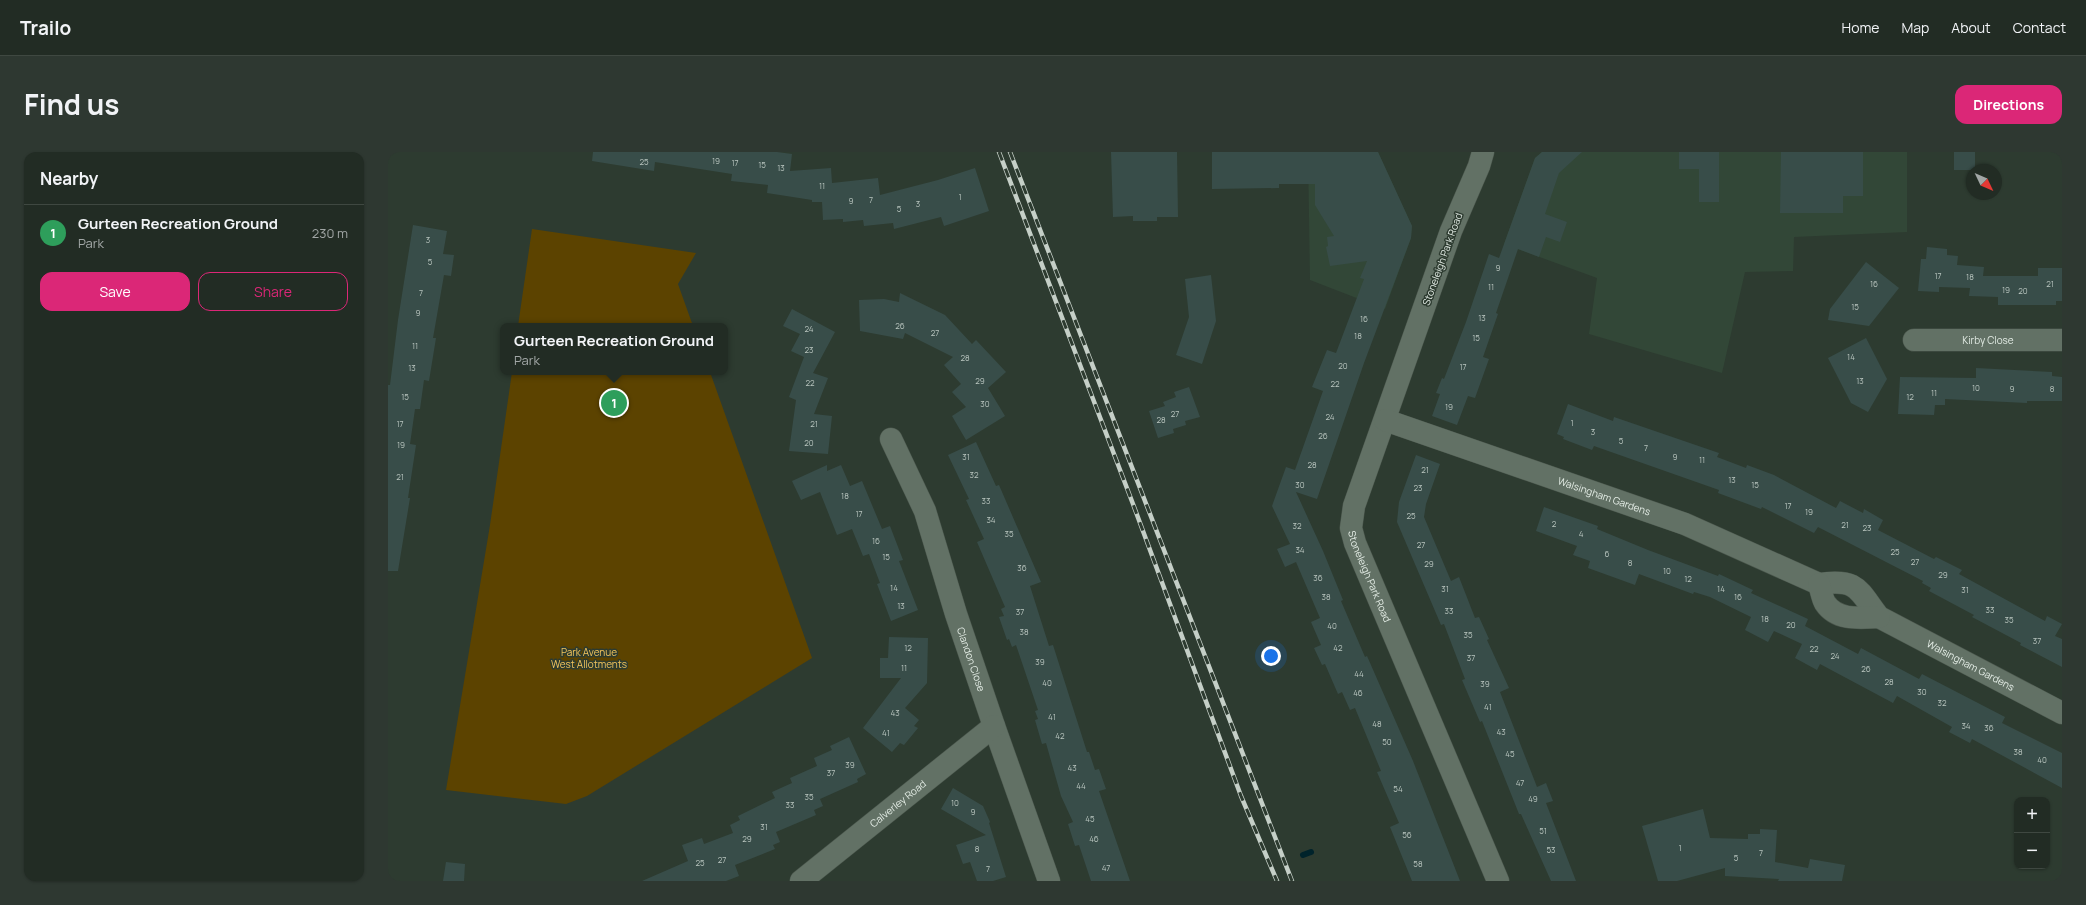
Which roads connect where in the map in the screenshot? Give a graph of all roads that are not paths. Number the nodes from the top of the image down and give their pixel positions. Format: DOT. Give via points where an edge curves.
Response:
graph roads {
  1 [pos="1483,152"];
  2 [pos="1914,340"];
  3 [pos="2062,340"];
  4 [pos="1385,420"];
  5 [pos="891,439"];
  6 [pos="1819,584"];
  7 [pos="1879,617"];
  8 [pos="2062,713"];
  9 [pos="994,726"];
  10 [pos="801,881"];
  11 [pos="1049,881"];
  12 [pos="1498,881"];
  1 -- 4 [label="street, Stoneleigh Park Road" via="1451,230"];
  2 -- 3 [label="street, Kirby Close"];
  4 -- 6 [label="street, Walsingham Gardens" via="1685,524"];
  4 -- 12 [label="street, Stoneleigh Park Road" via="1354,506 1351,528 1355,543"];
  5 -- 9 [label="street, Clandon Close" via="925,511"];
  6 -- 7 [label="street, Walsingham Gardens" via="1836,581 1853,585 1863,592"];
  6 -- 7 [label="street, Walsingham Gardens" via="1825,603 1838,614 1853,618"];
  7 -- 8 [label="street, Walsingham Gardens"];
  9 -- 10 [label="street, Calverley Road"];
  9 -- 11 [label="street, Clandon Close"];
}
